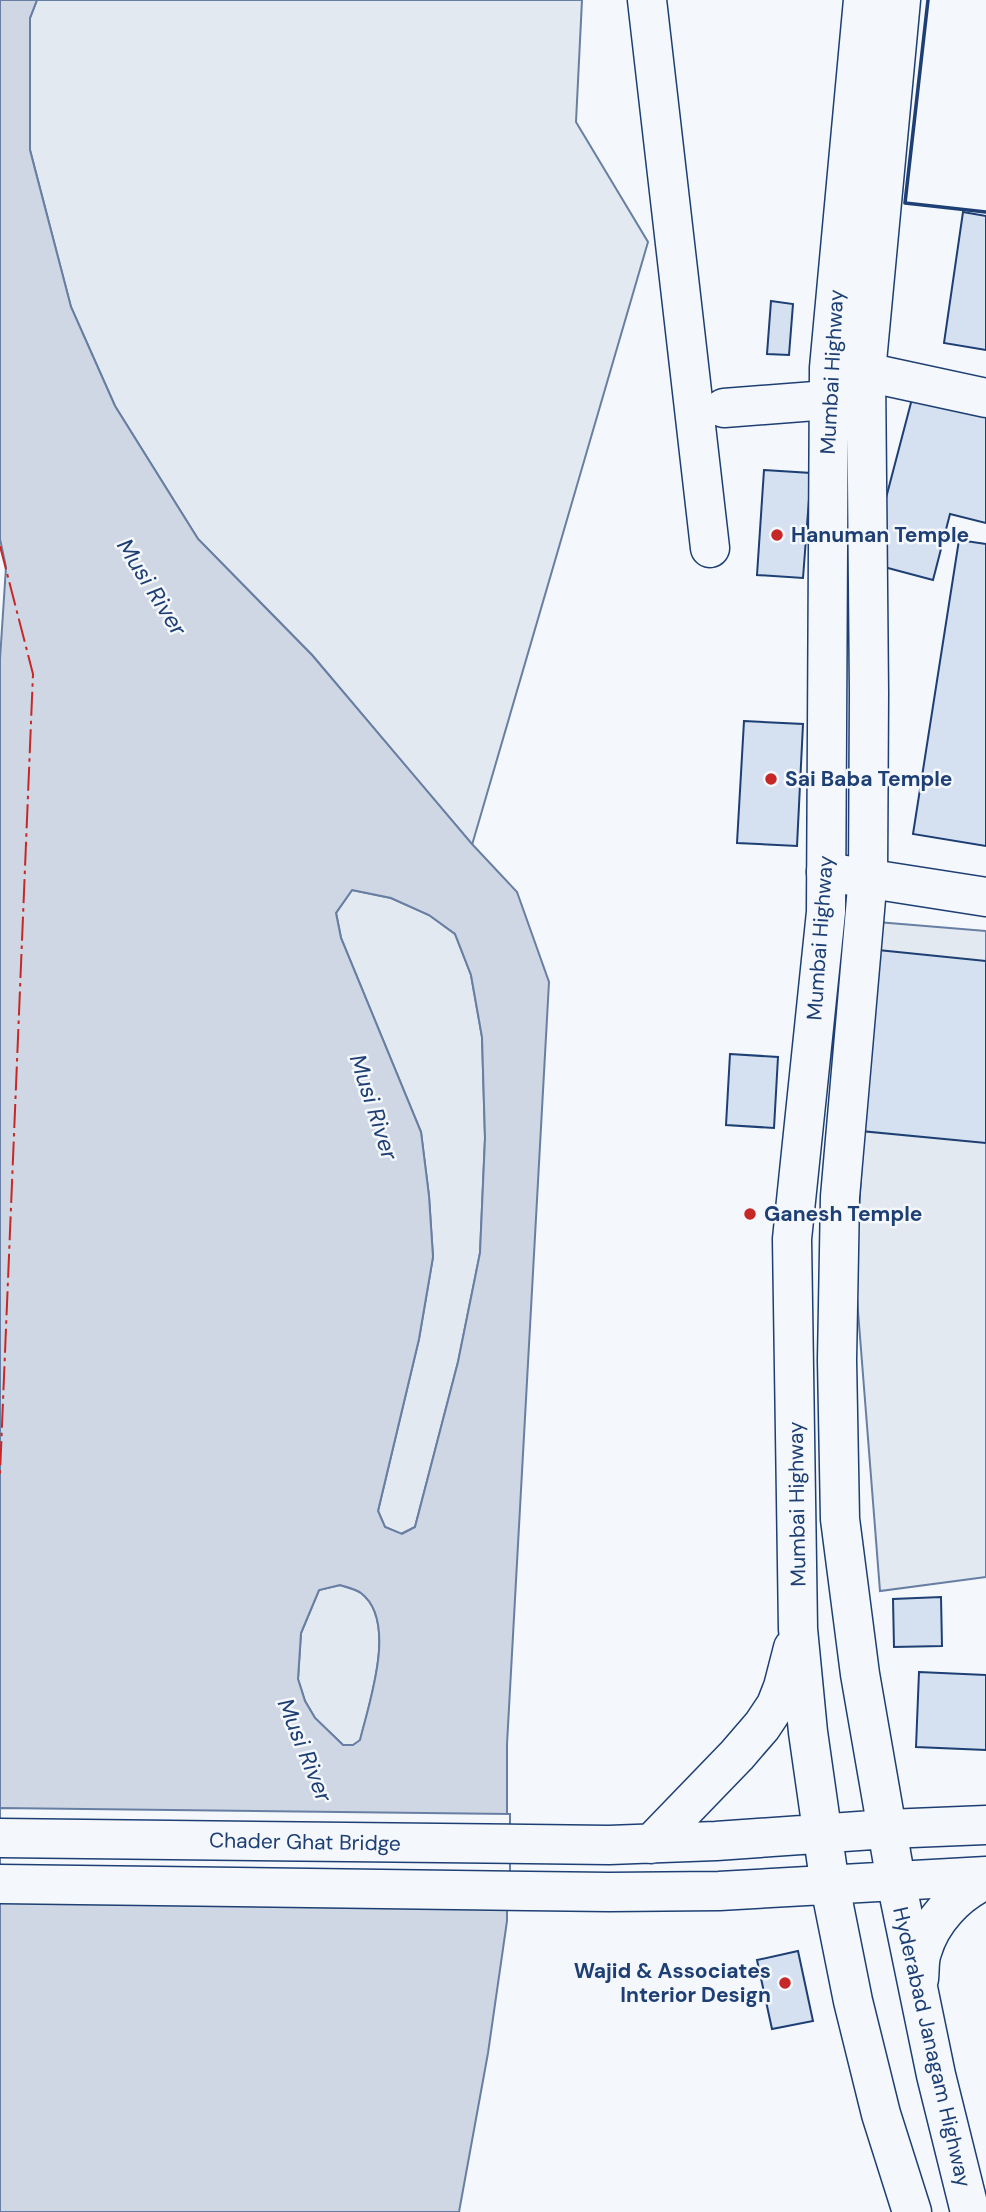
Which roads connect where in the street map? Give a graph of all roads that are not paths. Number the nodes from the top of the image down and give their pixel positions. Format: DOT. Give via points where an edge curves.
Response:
graph roads {
  1 [pos="647,0"];
  2 [pos="863,0"];
  3 [pos="901,0"];
  4 [pos="866,372"];
  5 [pos="829,384"];
  6 [pos="986,398"];
  7 [pos="724,408"];
  8 [pos="710,548"];
  9 [pos="826,872"];
  10 [pos="868,876"];
  11 [pos="986,897"];
  12 [pos="798,1629"];
  13 [pos="986,1825"];
  14 [pos="887,1829"];
  15 [pos="822,1834"];
  16 [pos="0,1838"];
  17 [pos="651,1844"];
  18 [pos="986,1878"];
  19 [pos="896,1881"];
  20 [pos="0,1884"];
  21 [pos="830,1886"];
  22 [pos="918,1992"];
  23 [pos="912,2212"];
  24 [pos="970,2212"];
  1 -- 8 [label="main road"];
  2 -- 5 [label="main road, Mumbai Highway"];
  3 -- 4 [label="main road, Mumbai Highway"];
  4 -- 5 [label="main road"];
  4 -- 6 [label="main road"];
  4 -- 10 [label="main road, Mumbai Highway"];
  5 -- 7 [label="main road"];
  5 -- 9 [label="main road, Mumbai Highway"];
  9 -- 10 [label="main road"];
  9 -- 12 [label="main road, Mumbai Highway" via="826,912 792,1239"];
  10 -- 11 [label="main road"];
  10 -- 14 [label="main road, Mumbai Highway" via="840,1197 840,1519"];
  12 -- 15 [label="main road, Mumbai Highway"];
  12 -- 17 [label="main road" via="776,1705 762,1726"];
  13 -- 14 [label="main road, Chader Ghat Bridge"];
  14 -- 15 [label="main road, Chader Ghat Bridge"];
  14 -- 19 [label="main road, Mumbai Highway"];
  15 -- 17 [label="main road, Chader Ghat Bridge"];
  15 -- 21 [label="main road, Mumbai Highway"];
  16 -- 17 [label="main road, Chader Ghat Bridge"];
  18 -- 19 [label="main road"];
  18 -- 22 [label="main road" via="940,1916 922,1952"];
  19 -- 21 [label="main road"];
  19 -- 22 [label="main road, Hyderabad Janagam Highway"];
  20 -- 21 [label="main road" via="609,1892"];
  21 -- 23 [label="main road" via="881,2114"];
  22 -- 24 [label="main road, Hyderabad Janagam Highway"];
}
